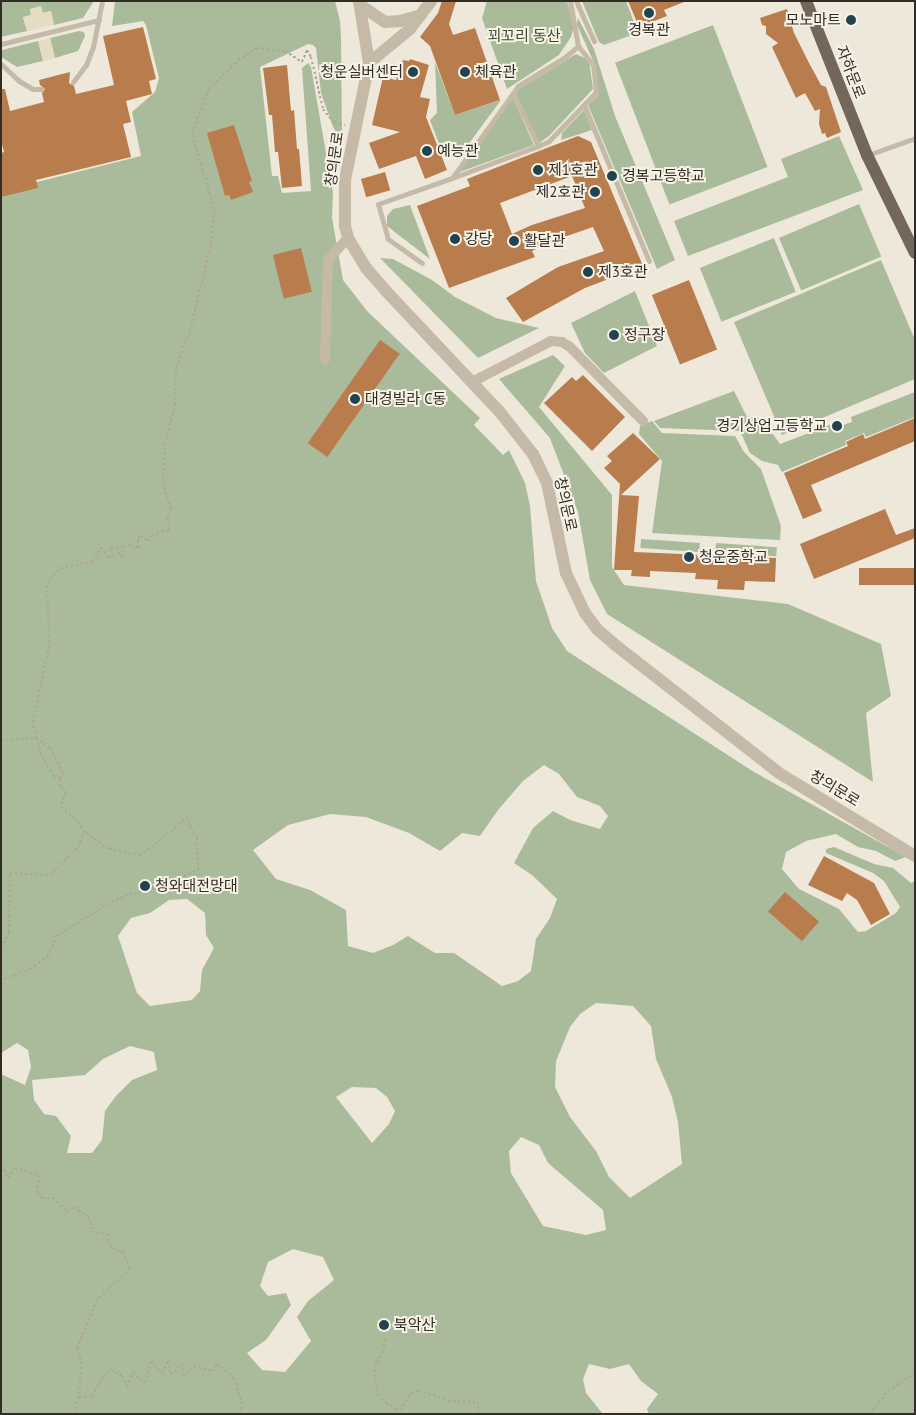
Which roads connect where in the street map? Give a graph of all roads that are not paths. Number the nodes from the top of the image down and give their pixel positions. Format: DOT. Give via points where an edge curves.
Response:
graph roads {
  1 [pos="102,1"];
  2 [pos="431,1"];
  3 [pos="570,1"];
  4 [pos="576,1"];
  5 [pos="806,1"];
  6 [pos="360,3"];
  7 [pos="421,15"];
  8 [pos="99,20"];
  9 [pos="594,40"];
  10 [pos="1,44"];
  11 [pos="578,46"];
  12 [pos="369,63"];
  13 [pos="1,64"];
  14 [pos="73,82"];
  15 [pos="41,89"];
  16 [pos="513,93"];
  17 [pos="584,105"];
  18 [pos="915,138"];
  19 [pos="538,146"];
  20 [pos="866,155"];
  21 [pos="452,178"];
  22 [pos="910,232"];
  23 [pos="348,238"];
  24 [pos="915,253"];
  25 [pos="649,261"];
  26 [pos="422,262"];
  27 [pos="325,359"];
  28 [pos="472,382"];
  29 [pos="643,421"];
  30 [pos="915,856"];
  1 -- 8 [label="lane"];
  2 -- 7 [label="street"];
  3 -- 11 [label="lane"];
  4 -- 9 [label="lane"];
  5 -- 20 [label="main road, 자하문로"];
  6 -- 7 [label="street" via="384,22"];
  6 -- 12 [label="street, 창의문로"];
  7 -- 12 [label="street" via="410,29"];
  8 -- 10 [label="lane"];
  8 -- 14 [label="lane" via="86,65"];
  11 -- 16 [label="lane" via="518,86"];
  11 -- 17 [label="lane" via="593,66 596,92"];
  12 -- 23 [label="street, 창의문로" via="345,180 344,226"];
  13 -- 15 [label="lane" via="19,81 32,89"];
  16 -- 19 [label="lane"];
  16 -- 21 [label="lane"];
  17 -- 19 [label="lane" via="549,141"];
  17 -- 25 [label="lane"];
  18 -- 20 [label="lane"];
  19 -- 21 [label="lane"];
  20 -- 22 [label="main road, 자하문로"];
  21 -- 26 [label="lane" via="378,204 388,239"];
  22 -- 24 [label="main road, 자하문로"];
  23 -- 27 [label="street" via="328,260"];
  23 -- 28 [label="street, 창의문로" via="384,290"];
  28 -- 29 [label="street" via="551,341 562,342"];
  28 -- 30 [label="street, 창의문로" via="533,454 547,483 566,572 575,594 598,630 779,774"];
}
